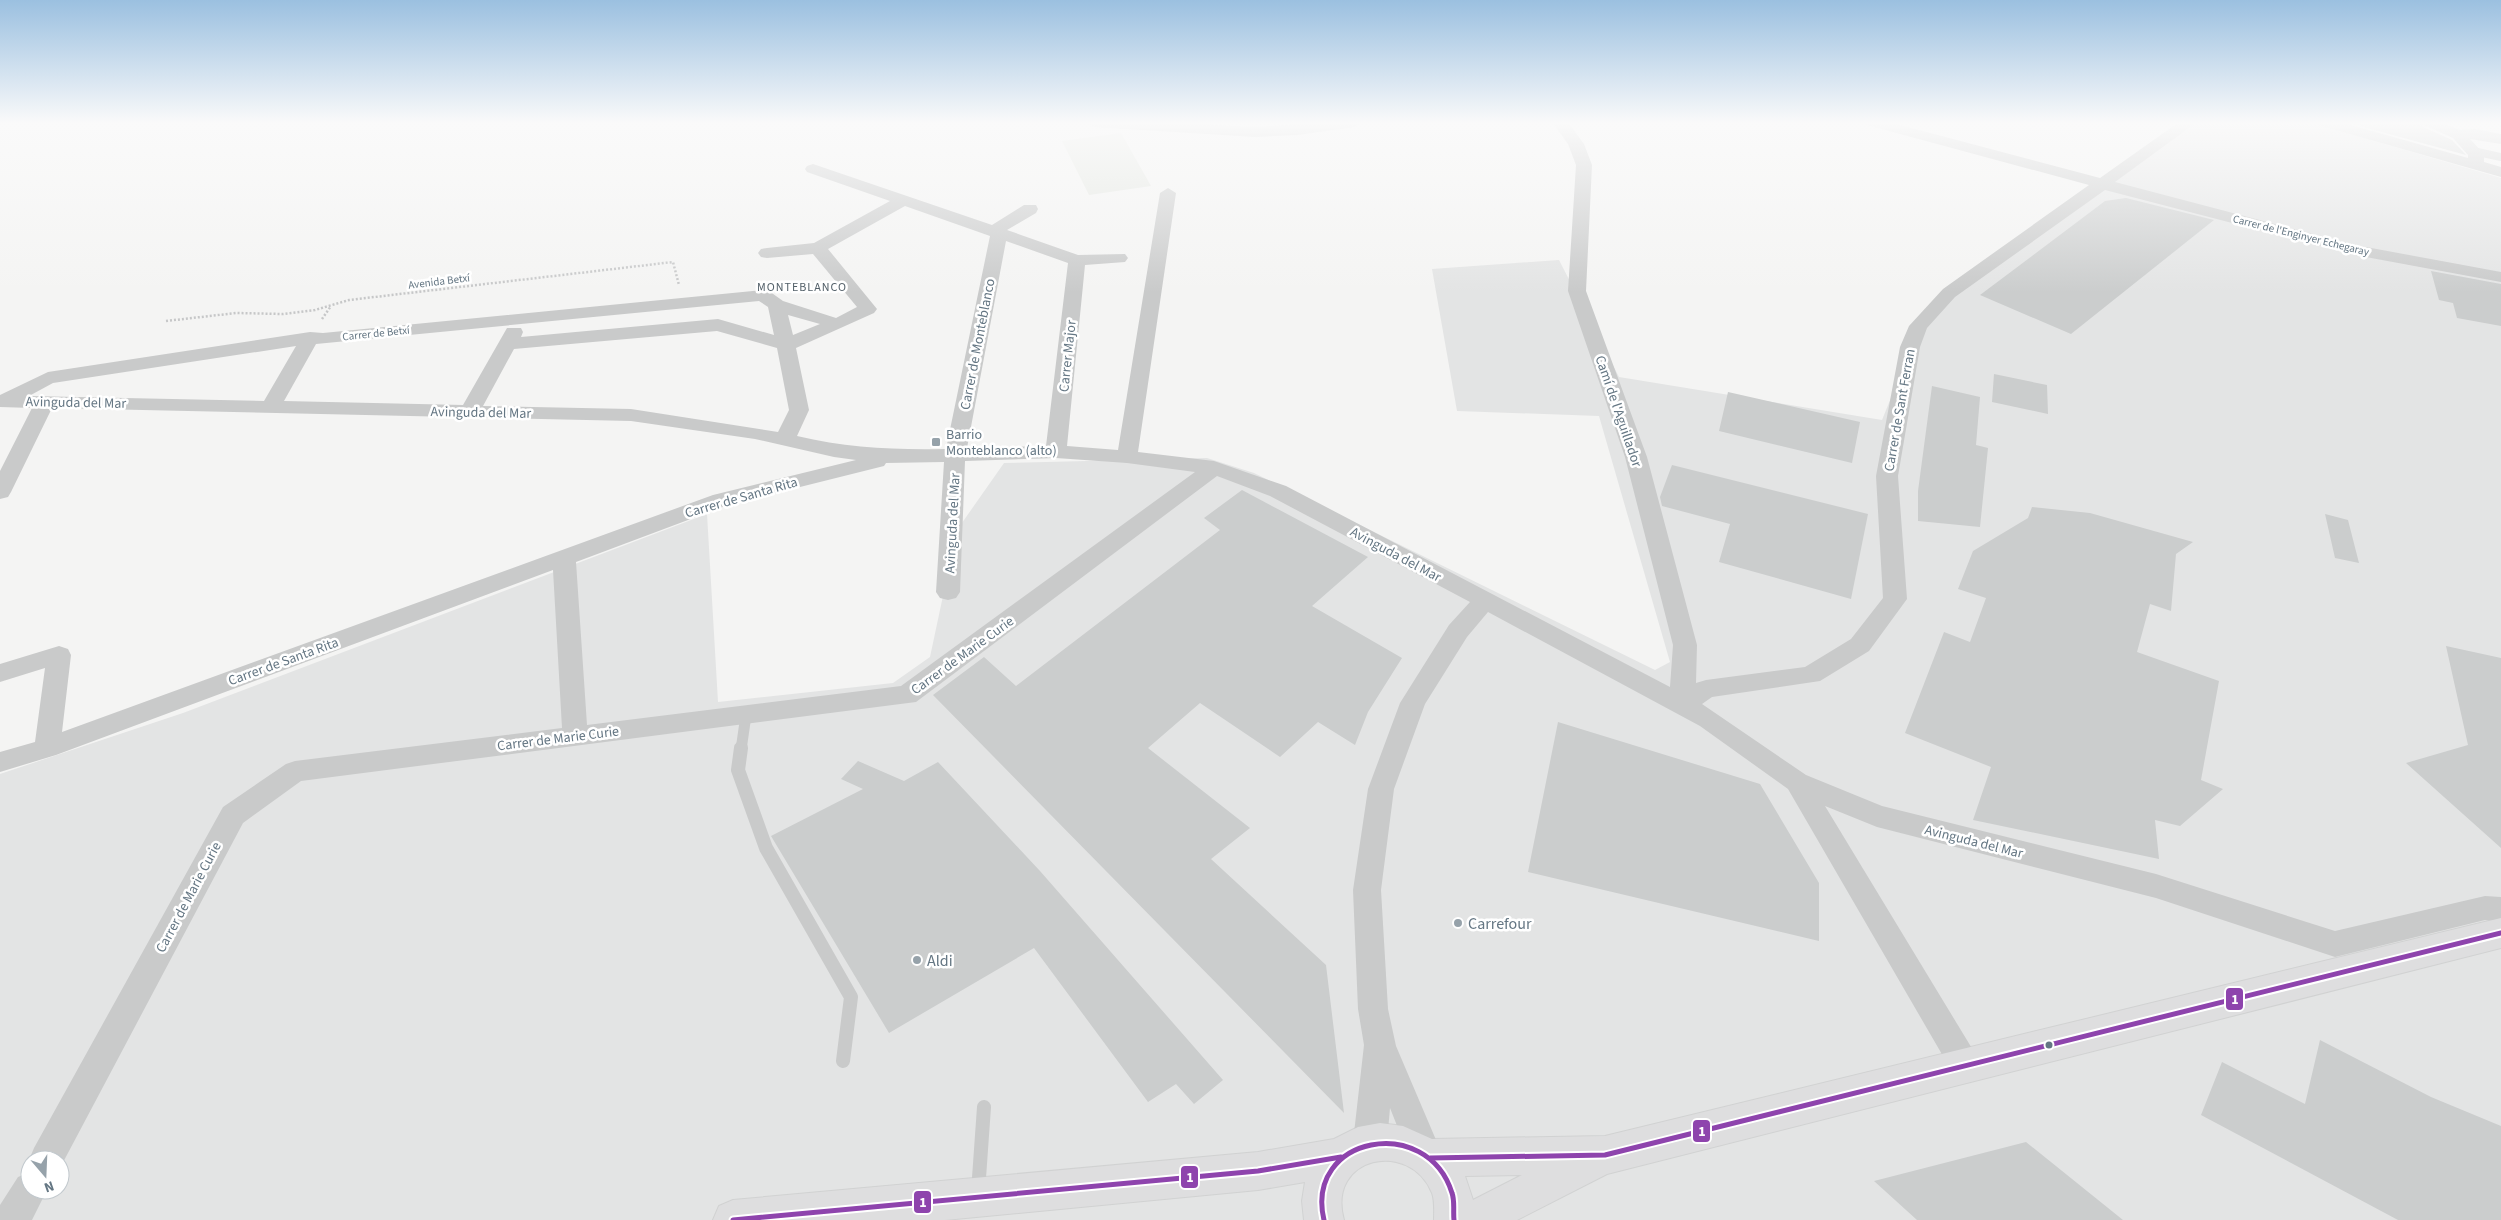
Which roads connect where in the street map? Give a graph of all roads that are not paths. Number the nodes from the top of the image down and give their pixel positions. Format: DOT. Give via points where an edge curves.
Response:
graph roads {
  1 [pos="843,179"];
  2 [pos="1583,179"];
  3 [pos="2083,179"];
  4 [pos="2109,179"];
  5 [pos="2102,184"];
  6 [pos="1168,193"];
  7 [pos="904,200"];
  8 [pos="1030,209"];
  9 [pos="997,232"];
  10 [pos="818,248"];
  11 [pos="767,253"];
  12 [pos="1119,258"];
  13 [pos="1077,260"];
  14 [pos="2501,277"];
  15 [pos="777,305"];
  16 [pos="613,310"];
  17 [pos="522,318"];
  18 [pos="837,324"];
  19 [pos="648,331"];
  20 [pos="310,338"];
  21 [pos="507,344"];
  22 [pos="786,345"];
  23 [pos="1,401"];
  24 [pos="45,402"];
  25 [pos="272,407"];
  26 [pos="470,411"];
  27 [pos="785,440"];
  28 [pos="1056,452"];
  29 [pos="955,455"];
  30 [pos="892,457"];
  31 [pos="1127,457"];
  32 [pos="1214,468"];
  33 [pos="0,492"];
  34 [pos="564,556"];
  35 [pos="948,592"];
  36 [pos="1485,601"];
  37 [pos="0,673"];
  38 [pos="1682,704"];
  39 [pos="746,716"];
  40 [pos="574,736"];
  41 [pos="47,748"];
  42 [pos="0,762"];
  43 [pos="1797,782"];
  44 [pos="2501,909"];
  45 [pos="2501,933"];
  46 [pos="1380,1046"];
  47 [pos="844,1061"];
  48 [pos="1965,1066"];
  49 [pos="984,1107"];
  50 [pos="1356,1149"];
  51 [pos="51,1150"];
  52 [pos="1605,1154"];
  53 [pos="1428,1156"];
  54 [pos="977,1198"];
  55 [pos="733,1220"];
  56 [pos="1324,1220"];
  57 [pos="1454,1220"];
  58 [pos="1476,1220"];
  1 -- 7 [label="street"];
  2 -- 38 [label="street, Camí de l'Aguillador" via="1577,291 1636,457 1685,645"];
  3 -- 5 [label="street, Carrer de l'Enginyer Echegaray"];
  4 -- 5 [label="street, Carrer de Sant Ferran"];
  5 -- 14 [label="street, Carrer de l'Enginyer Echegaray" via="2346,247"];
  5 -- 38 [label="street, Carrer de Sant Ferran" via="1949,293 1918,326 1910,346 1887,476 1895,600 1860,645 1811,675 1706,689"];
  6 -- 31 [label="street"];
  7 -- 9 [label="street"];
  7 -- 10 [label="street"];
  8 -- 9 [label="street"];
  9 -- 13 [label="street"];
  9 -- 29 [label="street, Carrer de Monteblanco"];
  10 -- 11 [label="street"];
  10 -- 18 [label="street" via="868,309"];
  12 -- 13 [label="street"];
  13 -- 28 [label="street, Carrer Major"];
  15 -- 16 [label="street, Carrer de Betxí" via="763,295"];
  15 -- 18 [label="street, Carrer de Betxí"];
  15 -- 22 [label="street"];
  16 -- 17 [label="street, Carrer de Betxí"];
  16 -- 19 [label="street"];
  17 -- 20 [label="street, Carrer de Betxí"];
  17 -- 21 [label="street"];
  18 -- 22 [label="street"];
  19 -- 21 [label="street"];
  19 -- 22 [label="street" via="718,325"];
  20 -- 23 [label="street, Avinguda del Mar" via="48,378"];
  20 -- 25 [label="street"];
  21 -- 26 [label="street"];
  22 -- 27 [label="street" via="799,410"];
  23 -- 24 [label="street, Avinguda del Mar"];
  24 -- 25 [label="street, Avinguda del Mar"];
  24 -- 33 [label="street"];
  25 -- 26 [label="street, Avinguda del Mar"];
  26 -- 27 [label="street, Avinguda del Mar" via="631,415"];
  27 -- 30 [label="street, Avinguda del Mar" via="834,451"];
  28 -- 29 [label="street, Avinguda del Mar"];
  28 -- 31 [label="street, Avinguda del Mar"];
  29 -- 30 [label="street, Avinguda del Mar"];
  29 -- 35 [label="street, Avinguda del Mar"];
  30 -- 34 [label="street, Carrer de Santa Rita" via="721,500"];
  31 -- 32 [label="street, Avinguda del Mar"];
  32 -- 36 [label="street, Avinguda del Mar" via="1278,492"];
  32 -- 39 [label="street, Carrer de Marie Curie" via="907,696"];
  34 -- 40 [label="street"];
  34 -- 41 [label="street, Carrer de Santa Rita"];
  36 -- 38 [label="street, Avinguda del Mar"];
  36 -- 46 [label="street" via="1458,631 1413,703 1381,789 1367,890 1373,1009"];
  37 -- 41 [label="street" via="59,655"];
  38 -- 43 [label="street, Avinguda del Mar" via="1709,719"];
  39 -- 40 [label="street, Carrer de Marie Curie"];
  39 -- 47 [label="lane" via="738,770 766,848 851,997"];
  40 -- 51 [label="street, Carrer de Marie Curie" via="295,771 232,815"];
  41 -- 42 [label="street, Carrer de Santa Rita"];
  43 -- 44 [label="street, Avinguda del Mar" via="1877,816 2156,886 2335,944 2485,908"];
  43 -- 48 [label="street, Avinguda del Mar"];
  45 -- 48 [label="main road"];
  46 -- 50 [label="street"];
  46 -- 53 [label="street"];
  48 -- 52 [label="main road"];
  49 -- 54 [label="lane"];
  50 -- 53 [label="main road" via="1389,1140 1408,1145"];
  50 -- 54 [label="main road" via="1258,1171"];
  50 -- 56 [label="main road" via="1328,1173 1322,1192"];
  52 -- 53 [label="main road"];
  52 -- 58 [label="main road"];
  53 -- 57 [label="main road" via="1443,1173 1452,1192"];
  54 -- 55 [label="main road"];
}
